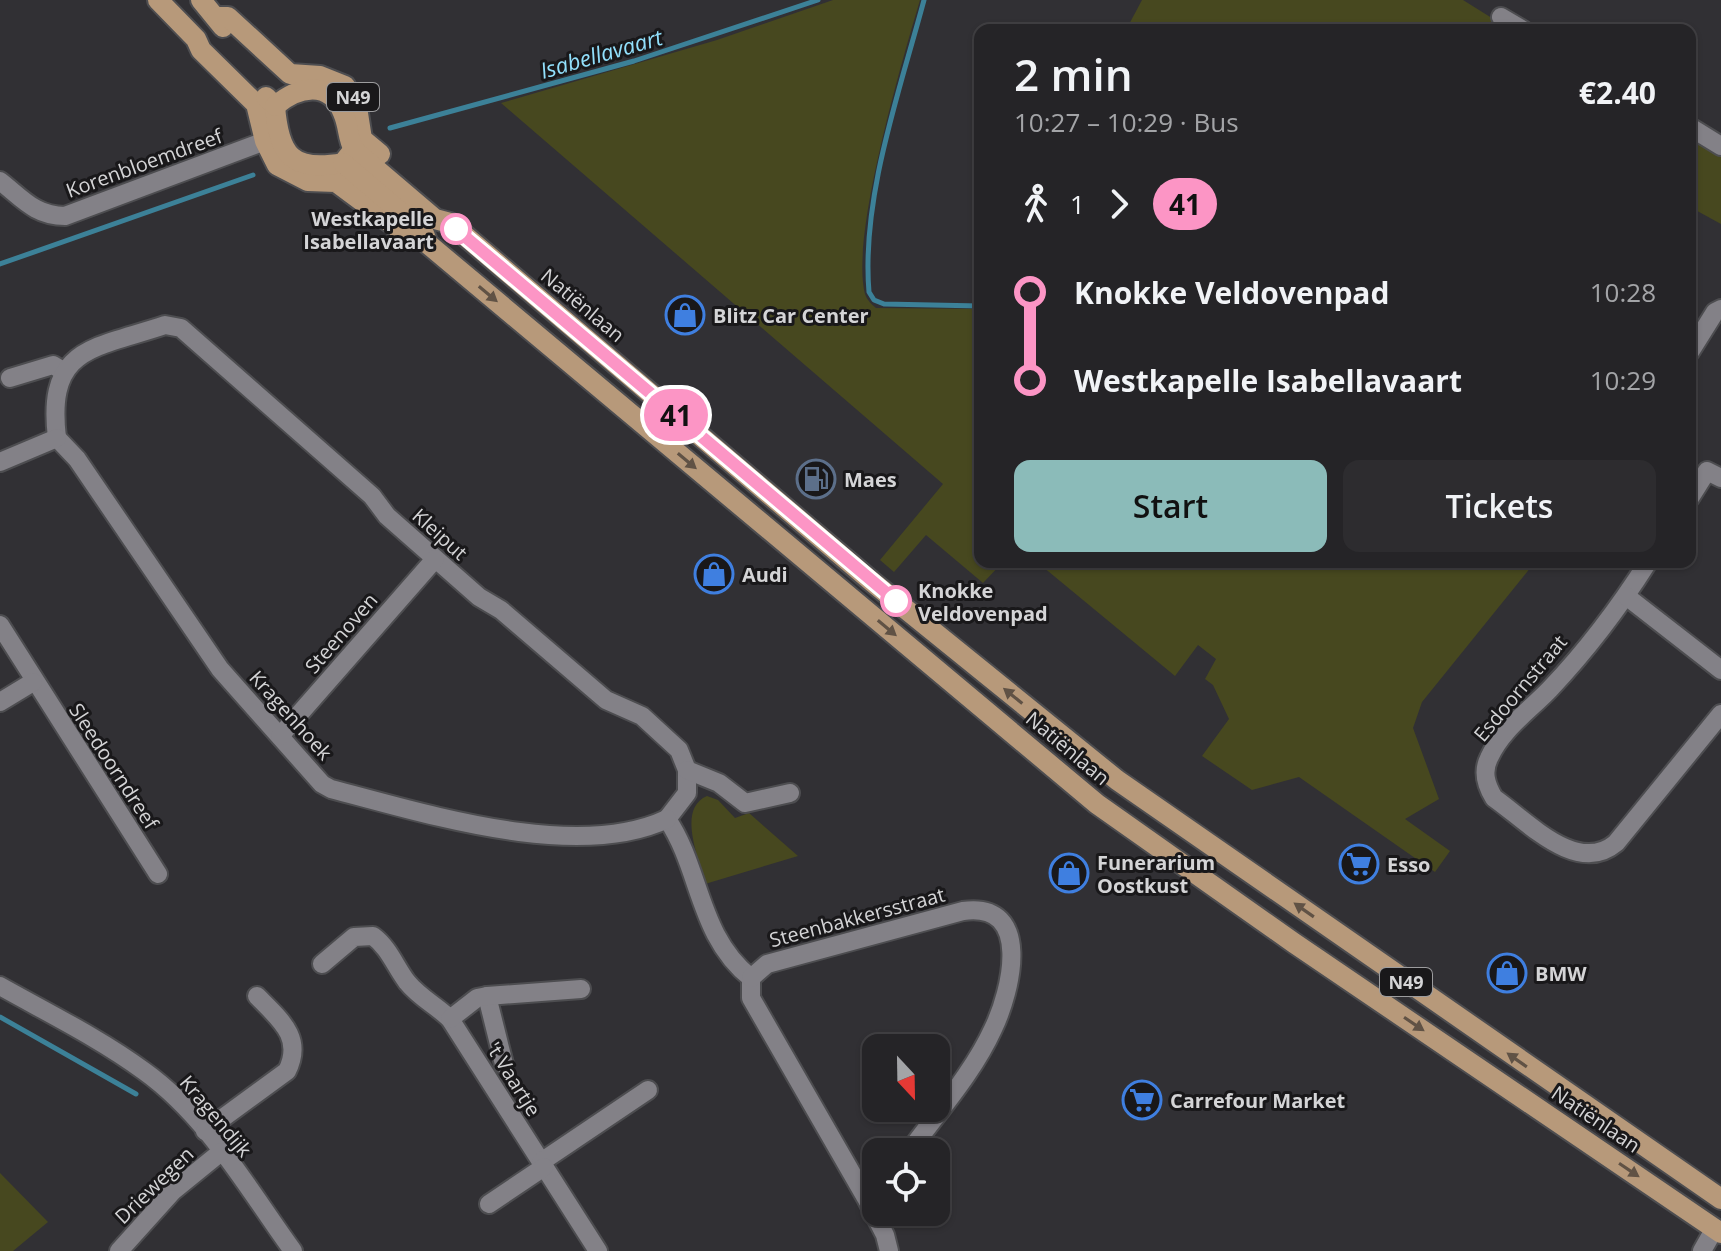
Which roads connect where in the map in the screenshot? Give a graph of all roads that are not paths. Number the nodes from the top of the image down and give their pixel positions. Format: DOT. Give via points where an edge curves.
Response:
graph roads {
  1 [pos="158,0"];
  2 [pos="201,0"];
  3 [pos="217,17"];
  4 [pos="1501,17"];
  5 [pos="1513,24"];
  6 [pos="196,39"];
  7 [pos="283,99"];
  8 [pos="1696,131"];
  9 [pos="265,141"];
  10 [pos="1721,146"];
  11 [pos="353,150"];
  12 [pos="0,181"];
  13 [pos="428,244"];
  14 [pos="1721,309"];
  15 [pos="1696,342"];
  16 [pos="63,371"];
  17 [pos="10,378"];
  18 [pos="57,438"];
  19 [pos="0,462"];
  20 [pos="1696,464"];
  21 [pos="1714,475"];
  22 [pos="1696,492"];
  23 [pos="435,559"];
  24 [pos="1644,568"];
  25 [pos="1626,596"];
  26 [pos="0,625"];
  27 [pos="1721,670"];
  28 [pos="33,682"];
  29 [pos="0,702"];
  30 [pos="1721,714"];
  31 [pos="280,736"];
  32 [pos="687,770"];
  33 [pos="790,793"];
  34 [pos="667,819"];
  35 [pos="158,874"];
  36 [pos="322,964"];
  37 [pos="751,978"];
  38 [pos="0,986"];
  39 [pos="581,989"];
  40 [pos="257,996"];
  41 [pos="487,996"];
  42 [pos="450,1019"];
  43 [pos="504,1064"];
  44 [pos="648,1090"];
  45 [pos="205,1131"];
  46 [pos="919,1138"];
  47 [pos="221,1152"];
  48 [pos="543,1164"];
  49 [pos="862,1180"];
  50 [pos="1721,1199"];
  51 [pos="489,1204"];
  52 [pos="882,1226"];
  53 [pos="1718,1231"];
  54 [pos="119,1251"];
  55 [pos="293,1251"];
  56 [pos="598,1251"];
  57 [pos="889,1251"];
  58 [pos="1702,1251"];
  1 -- 6 [label="main road, Natiënlaan / N49"];
  2 -- 3 [label="main road, N49"];
  3 -- 7 [label="main road, N49"];
  3 -- 11 [label="main road, N49" via="228,17 290,74 320,76 345,86 357,107"];
  4 -- 5 [label="street"];
  6 -- 7 [label="main road, Natiënlaan / N49" via="210,43"];
  6 -- 9 [label="main road, Natiënlaan / N49" via="256,104"];
  7 -- 11 [label="main road, N49" via="310,89 329,94 342,110"];
  7 -- 11 [label="main road" via="277,132 293,159 320,167"];
  8 -- 10 [label="street"];
  9 -- 12 [label="street, Korenbloemdreef" via="65,216 32,209"];
  9 -- 13 [label="main road, Natiënlaan / N49" via="284,171 308,181 336,182 415,241"];
  11 -- 13 [label="main road, Natiënlaan / N49" via="423,231"];
  50 -- 11 [label="main road, Natiënlaan / N49, one-way" via="1117,780 871,581 450,223 445,211"];
  13 -- 53 [label="main road, Natiënlaan / N49, one-way" via="1097,804"];
  14 -- 15 [label="street"];
  16 -- 17 [label="street" via="53,365"];
  16 -- 18 [label="street" via="54,418"];
  16 -- 23 [label="street, Kleiput" via="86,352 165,325 181,328 372,496"];
  18 -- 19 [label="street"];
  18 -- 31 [label="street, Kragenhoek" via="77,459 220,669"];
  20 -- 21 [label="street"];
  21 -- 22 [label="street"];
  23 -- 31 [label="street, Steenoven"];
  23 -- 32 [label="street, Kleiput" via="606,700 642,716 679,750"];
  24 -- 25 [label="street, Esdoornstraat"];
  25 -- 27 [label="street"];
  25 -- 30 [label="street, Esdoornstraat" via="1497,744 1485,768 1494,798 1568,850 1598,854 1616,843"];
  26 -- 28 [label="street, Sleedoorndreef"];
  28 -- 29 [label="street"];
  28 -- 35 [label="street, Sleedoorndreef"];
  31 -- 34 [label="street, Kragenhoek" via="331,789 463,823 617,836"];
  32 -- 33 [label="street" via="719,783 745,803"];
  32 -- 34 [label="street" via="687,793"];
  34 -- 37 [label="street" via="717,937 733,964"];
  36 -- 42 [label="street, 't Vaartje" via="354,937 373,936 432,1008"];
  37 -- 46 [label="street, Steenbakkersstraat" via="767,964 963,911 985,912 1005,925 1013,955 993,1031"];
  37 -- 49 [label="street" via="751,998"];
  38 -- 45 [label="street, Kragendijk" via="145,1071"];
  39 -- 41 [label="street"];
  40 -- 45 [label="street" via="289,1031 293,1060 287,1071"];
  41 -- 42 [label="street"];
  41 -- 43 [label="street, 't Vaartje"];
  42 -- 48 [label="street, 't Vaartje"];
  44 -- 48 [label="street"];
  45 -- 47 [label="street, Kragendijk"];
  47 -- 54 [label="street, Driewegen" via="173,1191"];
  47 -- 55 [label="street, Kragendijk"];
  48 -- 51 [label="street"];
  48 -- 56 [label="street, 't Vaartje"];
  52 -- 57 [label="street"];
  53 -- 58 [label="street"];
}
